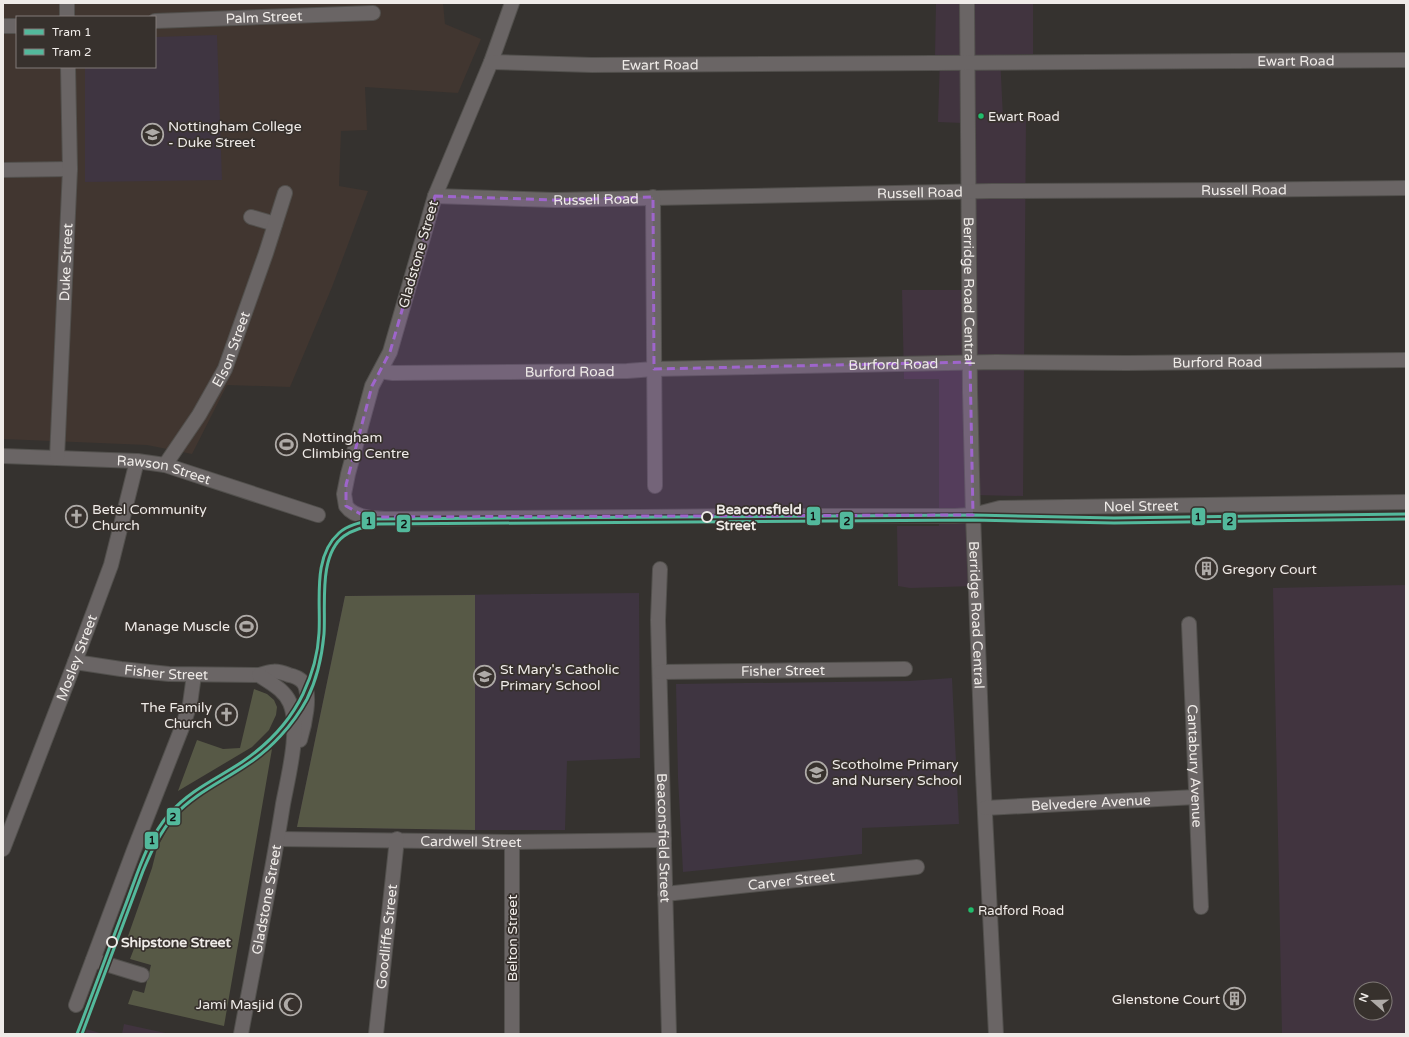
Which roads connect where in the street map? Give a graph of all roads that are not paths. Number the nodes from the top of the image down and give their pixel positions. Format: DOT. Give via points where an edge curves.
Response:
graph roads {
  1 [pos="67,3"];
  2 [pos="512,3"];
  3 [pos="967,3"];
  4 [pos="373,13"];
  5 [pos="67,16"];
  6 [pos="156,21"];
  7 [pos="3,26"];
  8 [pos="16,26"];
  9 [pos="1406,60"];
  10 [pos="490,62"];
  11 [pos="968,62"];
  12 [pos="68,68"];
  13 [pos="70,168"];
  14 [pos="3,170"];
  15 [pos="1406,188"];
  16 [pos="968,191"];
  17 [pos="285,193"];
  18 [pos="435,196"];
  19 [pos="653,197"];
  20 [pos="251,217"];
  21 [pos="275,224"];
  22 [pos="1406,360"];
  23 [pos="970,362"];
  24 [pos="654,369"];
  25 [pos="381,370"];
  26 [pos="3,456"];
  27 [pos="57,458"];
  28 [pos="137,462"];
  29 [pos="165,464"];
  30 [pos="655,486"];
  31 [pos="1406,502"];
  32 [pos="318,515"];
  33 [pos="973,515"];
  34 [pos="393,519"];
  35 [pos="660,569"];
  36 [pos="1189,624"];
  37 [pos="75,662"];
  38 [pos="906,669"];
  39 [pos="660,672"];
  40 [pos="194,674"];
  41 [pos="259,675"];
  42 [pos="306,688"];
  43 [pos="290,764"];
  44 [pos="1196,798"];
  45 [pos="985,808"];
  46 [pos="278,839"];
  47 [pos="397,840"];
  48 [pos="664,840"];
  49 [pos="512,842"];
  50 [pos="3,849"];
  51 [pos="917,867"];
  52 [pos="665,894"];
  53 [pos="1201,907"];
  54 [pos="93,960"];
  55 [pos="142,975"];
  56 [pos="76,1005"];
  57 [pos="241,1034"];
  58 [pos="376,1034"];
  59 [pos="512,1034"];
  60 [pos="669,1034"];
  61 [pos="996,1034"];
  1 -- 5 [label="street"];
  2 -- 10 [label="street, Gladstone Street"];
  3 -- 11 [label="street, Berridge Road Central"];
  4 -- 6 [label="street, Palm Street"];
  7 -- 8 [label="street"];
  9 -- 11 [label="street, Ewart Road"];
  10 -- 11 [label="street, Ewart Road" via="592,65"];
  10 -- 18 [label="street, Gladstone Street"];
  11 -- 16 [label="street, Berridge Road Central"];
  12 -- 13 [label="street, Duke Street"];
  13 -- 14 [label="street"];
  13 -- 27 [label="street, Duke Street"];
  15 -- 16 [label="street, Russell Road"];
  16 -- 19 [label="street, Russell Road"];
  16 -- 23 [label="street, Berridge Road Central"];
  17 -- 21 [label="street, Elson Street"];
  18 -- 19 [label="street, Russell Road" via="555,200"];
  18 -- 25 [label="street, Gladstone Street" via="390,352"];
  19 -- 24 [label="street"];
  20 -- 21 [label="street"];
  21 -- 29 [label="street, Elson Street" via="225,369 199,415"];
  22 -- 23 [label="street, Burford Road"];
  23 -- 24 [label="street, Burford Road"];
  23 -- 33 [label="street, Berridge Road Central"];
  24 -- 25 [label="street, Burford Road" via="393,373"];
  24 -- 30 [label="street"];
  25 -- 34 [label="street, Gladstone Street" via="372,386 344,494 348,509 354,513 366,517"];
  26 -- 27 [label="street, Rawson Street"];
  27 -- 28 [label="street, Rawson Street"];
  28 -- 29 [label="street, Rawson Street"];
  28 -- 37 [label="street, Mosley Street" via="110,565"];
  29 -- 32 [label="street, Rawson Street"];
  31 -- 33 [label="street, Noel Street" via="1000,508"];
  33 -- 34 [label="street, Noel Street"];
  33 -- 45 [label="street, Berridge Road Central"];
  35 -- 39 [label="street, Beaconsfield Street"];
  36 -- 44 [label="street, Cantabury Avenue"];
  37 -- 40 [label="street, Fisher Street" via="121,669"];
  37 -- 50 [label="street, Mosley Street"];
  38 -- 39 [label="street, Fisher Street"];
  39 -- 48 [label="street, Beaconsfield Street"];
  40 -- 41 [label="street, Fisher Street"];
  40 -- 54 [label="street" via="190,704 183,725"];
  41 -- 42 [label="street, Fisher Street" via="271,671 284,673 300,679"];
  41 -- 43 [label="street, Gladstone Street" via="278,687 290,702 294,726"];
  42 -- 43 [label="street, Gladstone Street" via="307,700 301,736"];
  43 -- 46 [label="street, Gladstone Street"];
  44 -- 45 [label="street, Belvedere Avenue"];
  44 -- 53 [label="street, Cantabury Avenue"];
  45 -- 61 [label="street, Berridge Road Central"];
  46 -- 47 [label="street, Cardwell Street"];
  46 -- 57 [label="street, Gladstone Street"];
  47 -- 49 [label="street, Cardwell Street"];
  47 -- 58 [label="street, Goodliffe Street"];
  48 -- 49 [label="street, Cardwell Street"];
  48 -- 52 [label="street, Beaconsfield Street"];
  49 -- 59 [label="street, Belton Street"];
  51 -- 52 [label="street, Carver Street"];
  52 -- 60 [label="street, Beaconsfield Street"];
  54 -- 55 [label="street"];
  54 -- 56 [label="street"];
}
